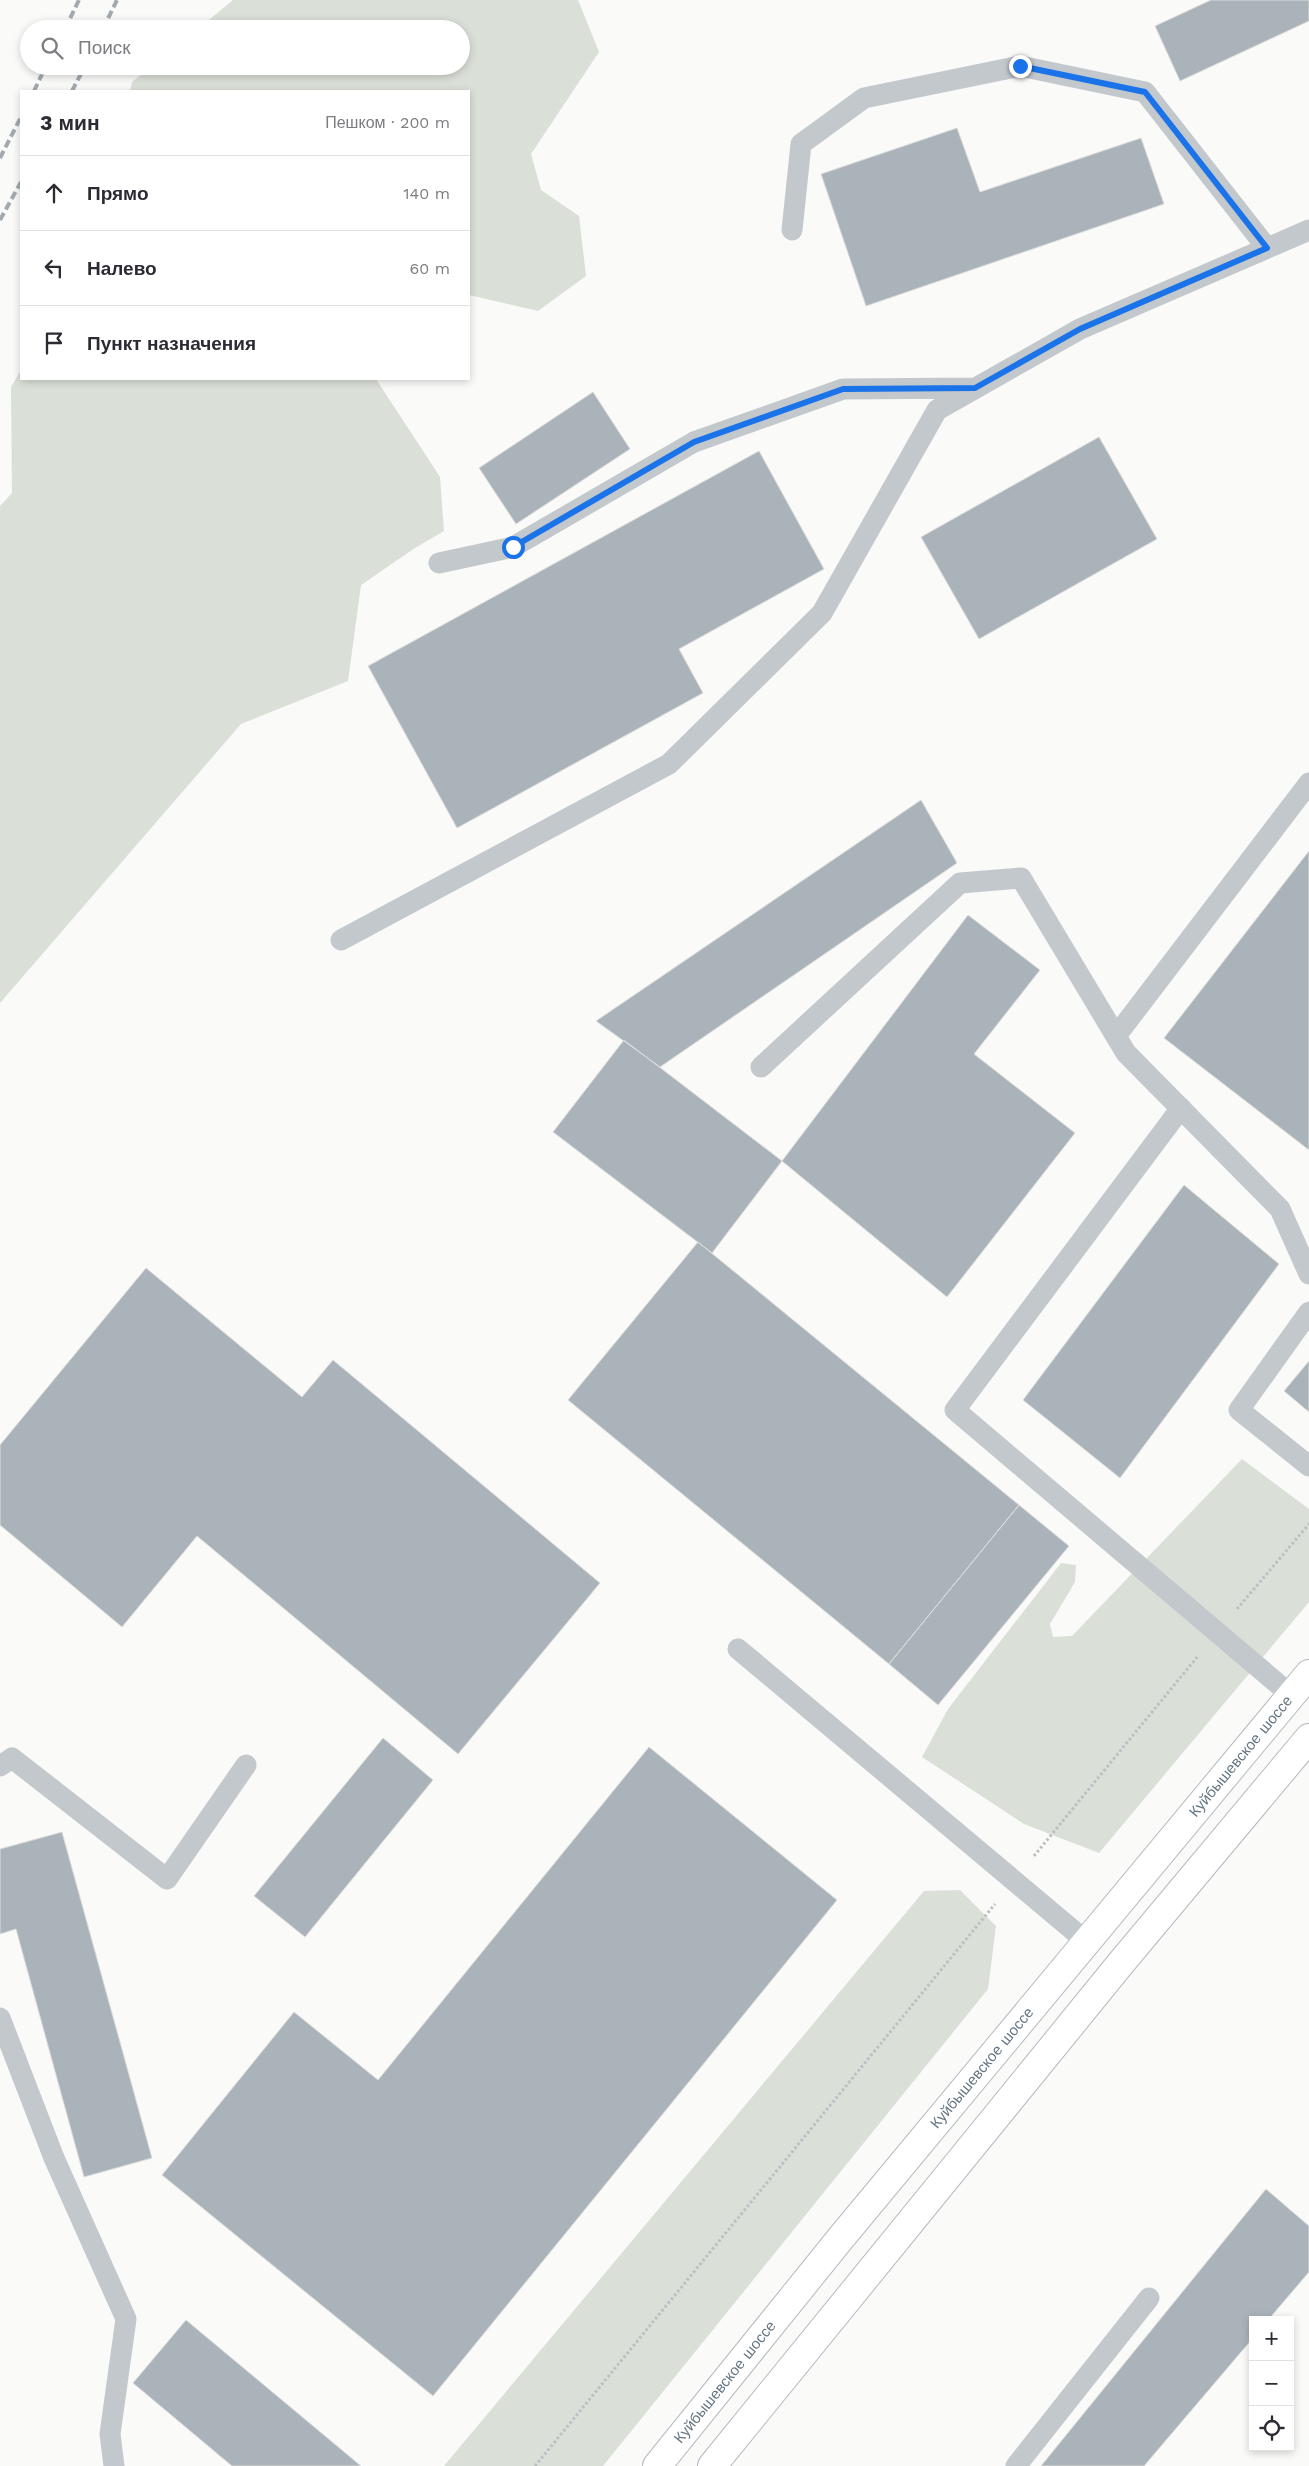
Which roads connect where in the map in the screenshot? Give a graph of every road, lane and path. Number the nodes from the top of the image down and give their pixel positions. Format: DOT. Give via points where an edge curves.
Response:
graph roads {
  1 [pos="792,230"];
  2 [pos="1309,230"];
  3 [pos="1267,248"];
  4 [pos="975,388"];
  5 [pos="439,563"];
  6 [pos="1309,783"];
  7 [pos="341,940"];
  8 [pos="1116,1036"];
  9 [pos="761,1067"];
  10 [pos="1181,1108"];
  11 [pos="1309,1274"];
  12 [pos="1309,1312"];
  13 [pos="1309,1466"];
  14 [pos="1309,1524"];
  15 [pos="1217,1632"];
  16 [pos="738,1649"];
  17 [pos="1309,1674"];
  18 [pos="1291,1695"];
  19 [pos="1309,1738"];
  20 [pos="246,1765"];
  21 [pos="0,1766"];
  22 [pos="1014,1880"];
  23 [pos="1087,1942"];
  24 [pos="0,2018"];
  25 [pos="1149,2298"];
  26 [pos="114,2466"];
  27 [pos="535,2466"];
  28 [pos="657,2466"];
  29 [pos="712,2466"];
  30 [pos="1016,2466"];
  1 -- 3 [label="lane" via="801,144 864,98 1020,66 1145,92"];
  2 -- 3 [label="lane"];
  3 -- 4 [label="lane" via="1080,329"];
  4 -- 5 [label="lane" via="843,389 694,442 513,547"];
  4 -- 7 [label="lane" via="938,410 822,613 669,764"];
  6 -- 8 [label="lane"];
  8 -- 9 [label="lane" via="1021,878 960,883"];
  8 -- 10 [label="lane" via="1126,1053"];
  10 -- 11 [label="lane" via="1280,1209"];
  10 -- 15 [label="lane" via="955,1410"];
  12 -- 13 [label="lane" via="1239,1410"];
  14 -- 15 [label="path"];
  15 -- 18 [label="lane"];
  15 -- 22 [label="path"];
  16 -- 22 [label="lane"];
  17 -- 18 [label="main road, Куйбышевское шоссе"];
  18 -- 23 [label="main road, Куйбышевское шоссе"];
  19 -- 29 [label="main road" via="1121,1963"];
  20 -- 21 [label="lane" via="167,1879 12,1758"];
  22 -- 23 [label="lane"];
  22 -- 27 [label="path"];
  23 -- 28 [label="main road, Куйбышевское шоссе"];
  24 -- 26 [label="lane" via="54,2158 126,2319 110,2434"];
  25 -- 30 [label="lane"];
}
